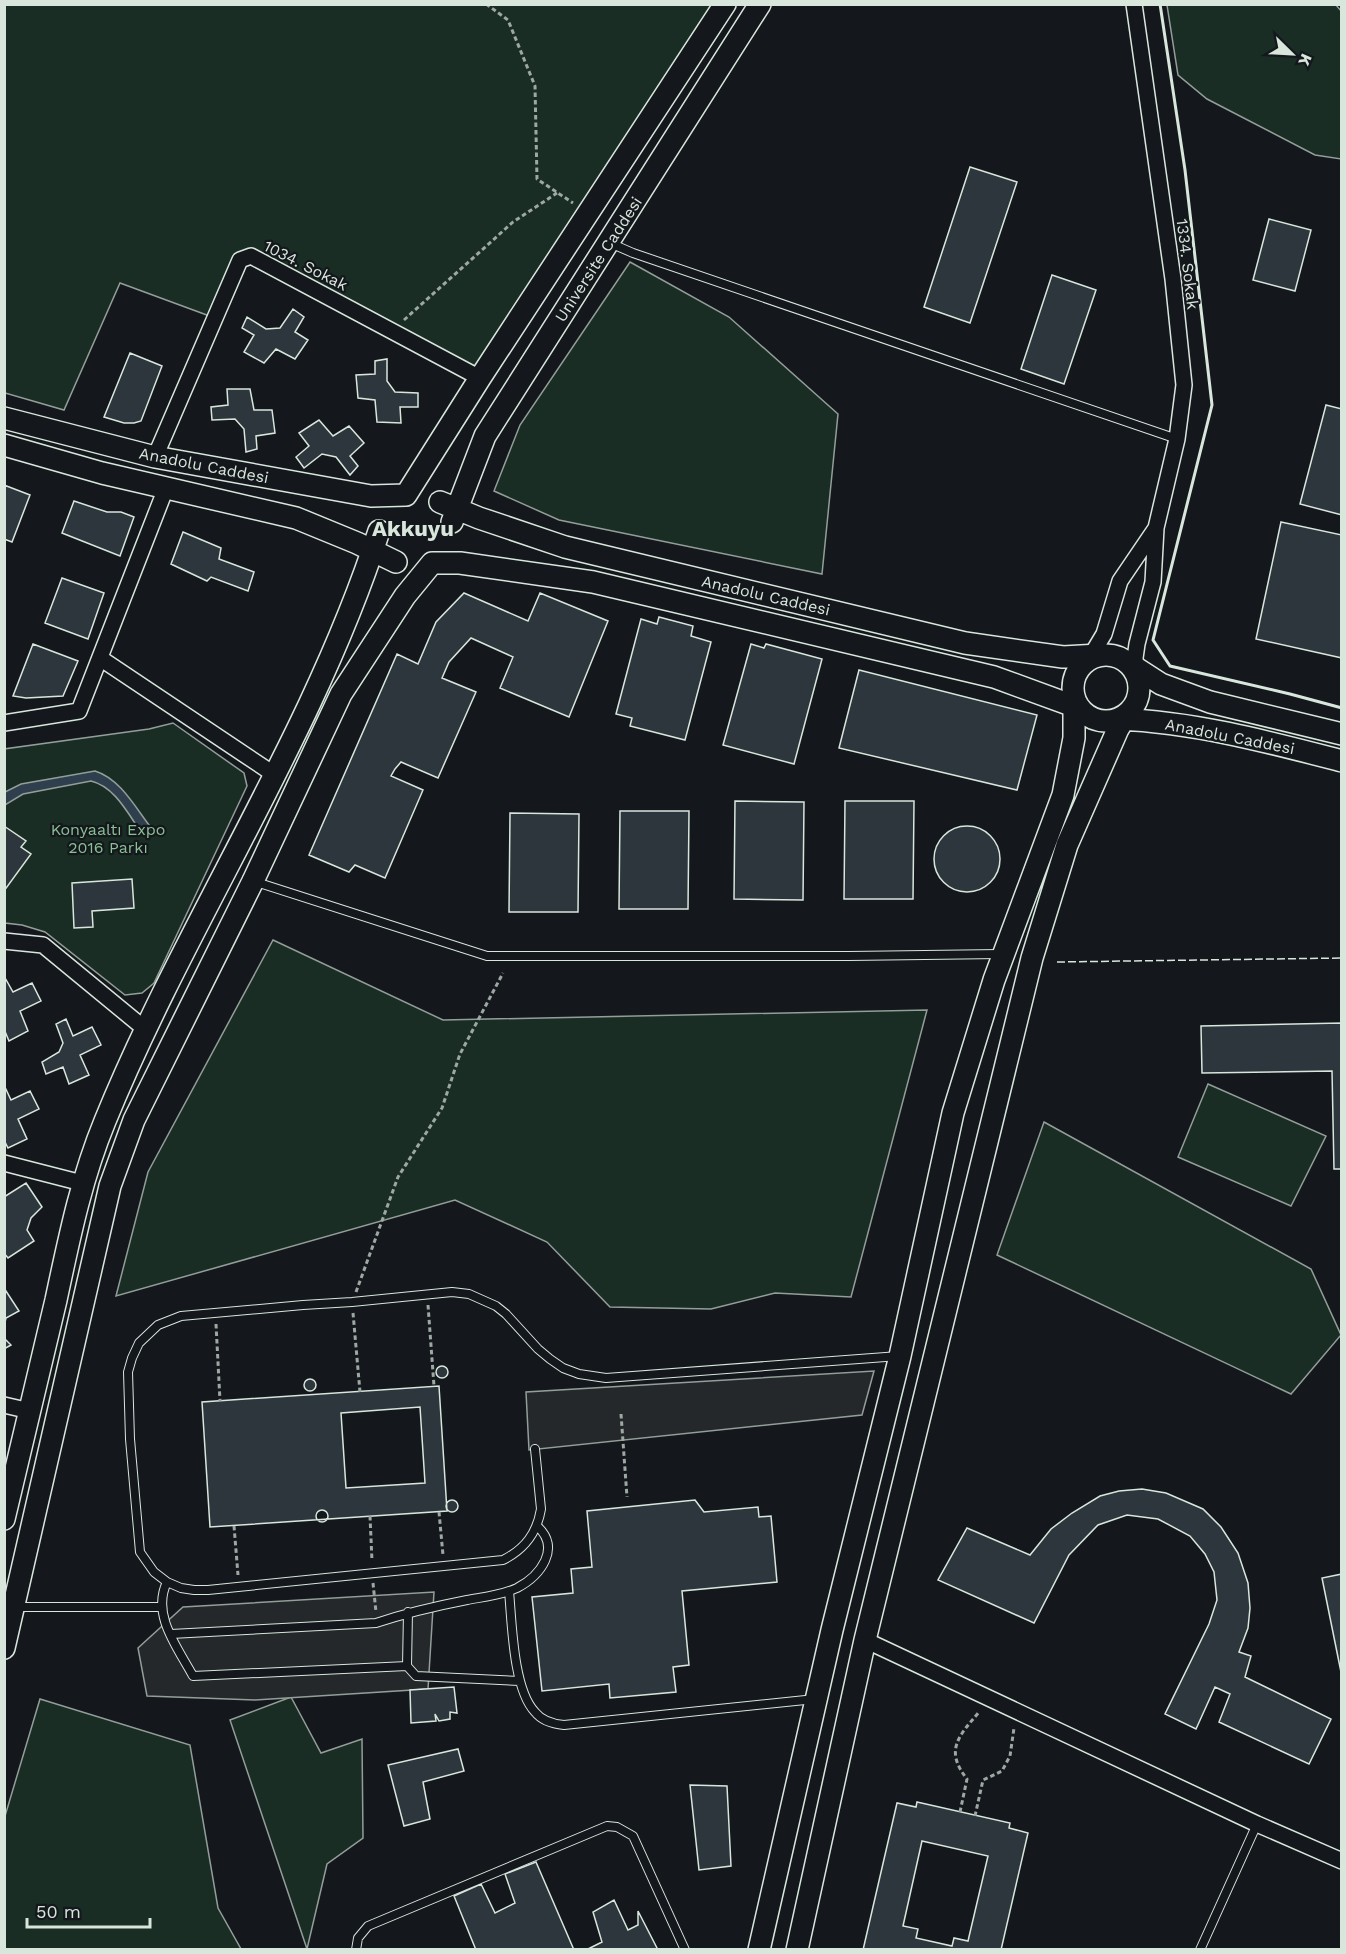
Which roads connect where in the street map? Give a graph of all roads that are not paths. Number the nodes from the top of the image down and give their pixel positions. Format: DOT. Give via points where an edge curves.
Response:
graph roads {
  1 [pos="725,4"];
  2 [pos="760,4"];
  3 [pos="1134,4"];
  4 [pos="609,242"];
  5 [pos="480,378"];
  6 [pos="4,418"];
  7 [pos="1177,439"];
  8 [pos="4,445"];
  9 [pos="155,458"];
  10 [pos="166,488"];
  11 [pos="406,495"];
  12 [pos="449,511"];
  13 [pos="1156,528"];
  14 [pos="376,540"];
  15 [pos="432,563"];
  16 [pos="1093,657"];
  17 [pos="100,658"];
  18 [pos="1134,668"];
  19 [pos="1076,704"];
  20 [pos="1123,717"];
  21 [pos="4,723"];
  22 [pos="1341,734"];
  23 [pos="1341,761"];
  24 [pos="275,775"];
  25 [pos="253,881"];
  26 [pos="4,941"];
  27 [pos="1005,953"];
  28 [pos="145,1029"];
  29 [pos="4,1163"];
  30 [pos="82,1183"];
  31 [pos="900,1356"];
  32 [pos="4,1405"];
  33 [pos="30,1411"];
  34 [pos="535,1449"];
  35 [pos="4,1519"];
  36 [pos="537,1526"];
  37 [pos="167,1582"];
  38 [pos="509,1591"];
  39 [pos="14,1606"];
  40 [pos="161,1607"];
  41 [pos="408,1612"];
  42 [pos="171,1634"];
  43 [pos="865,1640"];
  44 [pos="4,1648"];
  45 [pos="406,1666"];
  46 [pos="520,1681"];
  47 [pos="816,1699"];
  48 [pos="1257,1824"];
  49 [pos="1341,1861"];
  50 [pos="356,1950"];
  51 [pos="685,1950"];
  52 [pos="759,1950"];
  53 [pos="797,1950"];
  54 [pos="1200,1950"];
  1 -- 5 [label="street, Universite Caddesi"];
  2 -- 4 [label="street, Universite Caddesi"];
  3 -- 7 [label="street, 1334. Sokak" via="1184,385"];
  4 -- 7 [label="lane"];
  4 -- 12 [label="street, Universite Caddesi" via="485,436"];
  5 -- 9 [label="street, 1034. Sokak" via="251,256 240,260"];
  5 -- 11 [label="street, Universite Caddesi"];
  6 -- 9 [label="street, Anadolu Caddesi"];
  7 -- 13 [label="street, 1334. Sokak"];
  8 -- 10 [label="street, Anadolu Caddesi"];
  9 -- 11 [label="street, Anadolu Caddesi" via="371,496"];
  10 -- 14 [label="street, Anadolu Caddesi"];
  10 -- 17 [label="street"];
  11 -- 12 [label="street" via="430,496"];
  11 -- 14 [label="street" via="387,508"];
  12 -- 15 [label="street" via="449,546"];
  12 -- 16 [label="street, Anadolu Caddesi" via="565,546 965,643 1063,657"];
  13 -- 16 [label="street, 1334. Sokak" via="1120,581"];
  13 -- 18 [label="street, 1334. Sokak" via="1153,582"];
  14 -- 15 [label="street" via="396,562 414,567"];
  14 -- 24 [label="street" via="338,640"];
  15 -- 19 [label="street, Anadolu Caddesi" via="460,563 593,582 994,677"];
  15 -- 25 [label="street" via="405,596 341,694"];
  16 -- 18 [label="street" via="1110,655"];
  16 -- 19 [label="street" via="1075,676 1072,687"];
  17 -- 21 [label="street" via="79,711"];
  17 -- 24 [label="street"];
  18 -- 20 [label="street" via="1139,695"];
  18 -- 22 [label="street, Anadolu Caddesi" via="1161,684 1210,702"];
  19 -- 20 [label="street" via="1097,720 1107,722"];
  19 -- 27 [label="street" via="1063,795"];
  20 -- 23 [label="street, Anadolu Caddesi" via="1179,724"];
  20 -- 43 [label="street" via="1067,845 1032,958"];
  24 -- 28 [label="street"];
  25 -- 27 [label="lane" via="487,956"];
  25 -- 39 [label="street" via="134,1120 110,1186"];
  26 -- 28 [label="street" via="43,945"];
  27 -- 31 [label="street" via="953,1113"];
  28 -- 30 [label="street"];
  29 -- 30 [label="street"];
  30 -- 33 [label="street"];
  31 -- 37 [label="lane" via="592,1377 563,1368 550,1359 506,1314 484,1300 452,1292 182,1316 158,1325 139,1343 128,1372 140,1552"];
  31 -- 47 [label="street"];
  32 -- 33 [label="street"];
  33 -- 35 [label="street"];
  34 -- 36 [label="lane" via="542,1509"];
  36 -- 37 [label="lane" via="520,1550 503,1560 194,1590"];
  36 -- 38 [label="lane" via="546,1536 547,1556 532,1578"];
  37 -- 40 [label="lane"];
  38 -- 41 [label="lane"];
  38 -- 46 [label="lane"];
  39 -- 40 [label="lane"];
  39 -- 44 [label="street"];
  40 -- 42 [label="lane"];
  41 -- 42 [label="lane" via="376,1623"];
  41 -- 45 [label="lane"];
  42 -- 45 [label="lane" via="193,1676"];
  43 -- 48 [label="street"];
  43 -- 53 [label="street"];
  45 -- 46 [label="lane" via="416,1676"];
  46 -- 47 [label="lane" via="535,1713 564,1725"];
  47 -- 52 [label="street"];
  48 -- 49 [label="street"];
  48 -- 54 [label="lane"];
  50 -- 51 [label="lane" via="358,1938 368,1926 607,1826 633,1836"];
}
